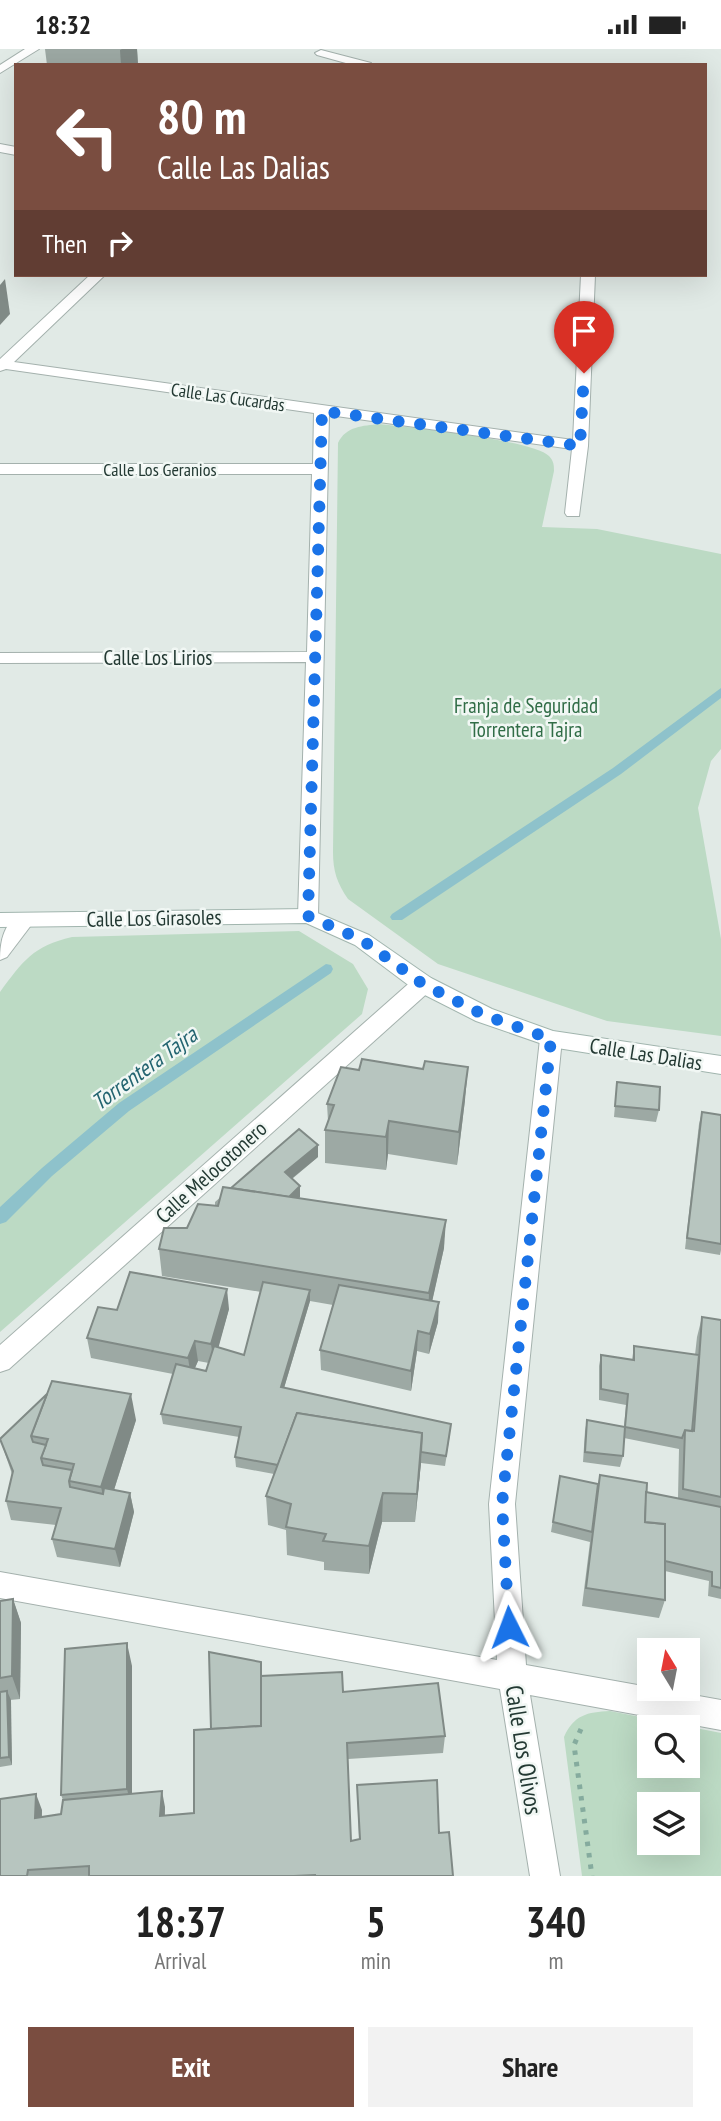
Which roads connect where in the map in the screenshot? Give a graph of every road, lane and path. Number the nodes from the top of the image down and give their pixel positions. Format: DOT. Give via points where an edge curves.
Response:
graph roads {
  1 [pos="33,49"];
  2 [pos="322,51"];
  3 [pos="361,63"];
  4 [pos="0,70"];
  5 [pos="95,277"];
  6 [pos="588,277"];
  7 [pos="1,365"];
  8 [pos="322,411"];
  9 [pos="580,446"];
  10 [pos="0,469"];
  11 [pos="320,469"];
  12 [pos="573,513"];
  13 [pos="0,657"];
  14 [pos="315,657"];
  15 [pos="308,916"];
  16 [pos="0,920"];
  17 [pos="25,920"];
  18 [pos="0,952"];
  19 [pos="423,984"];
  20 [pos="551,1039"];
  21 [pos="721,1065"];
  22 [pos="0,1361"];
  23 [pos="0,1585"];
  24 [pos="512,1676"];
  25 [pos="721,1715"];
  26 [pos="586,1725"];
  27 [pos="545,1876"];
  28 [pos="592,1876"];
  1 -- 4 [label="street"];
  2 -- 3 [label="street"];
  5 -- 7 [label="street"];
  6 -- 9 [label="street"];
  7 -- 8 [label="street, Calle Las Cucardas"];
  8 -- 9 [label="street, Calle Las Cucardas"];
  8 -- 11 [label="street"];
  9 -- 12 [label="street"];
  10 -- 11 [label="street, Calle Los Geranios"];
  11 -- 14 [label="street"];
  13 -- 14 [label="street, Calle Los Lirios"];
  14 -- 15 [label="street"];
  15 -- 17 [label="street, Calle Los Girasoles"];
  15 -- 19 [label="street, Calle Las Dalias" via="362,940"];
  16 -- 17 [label="street, Calle Los Girasoles"];
  17 -- 18 [label="street"];
  19 -- 20 [label="street, Calle Las Dalias" via="484,1015"];
  19 -- 22 [label="street, Calle Melocotonero"];
  20 -- 21 [label="street, Calle Las Dalias"];
  20 -- 24 [label="street, Calle Los Olivos" via="502,1504"];
  23 -- 24 [label="street"];
  24 -- 25 [label="street"];
  24 -- 27 [label="street, Calle Los Olivos"];
  26 -- 28 [label="path" via="574,1745"];
}
